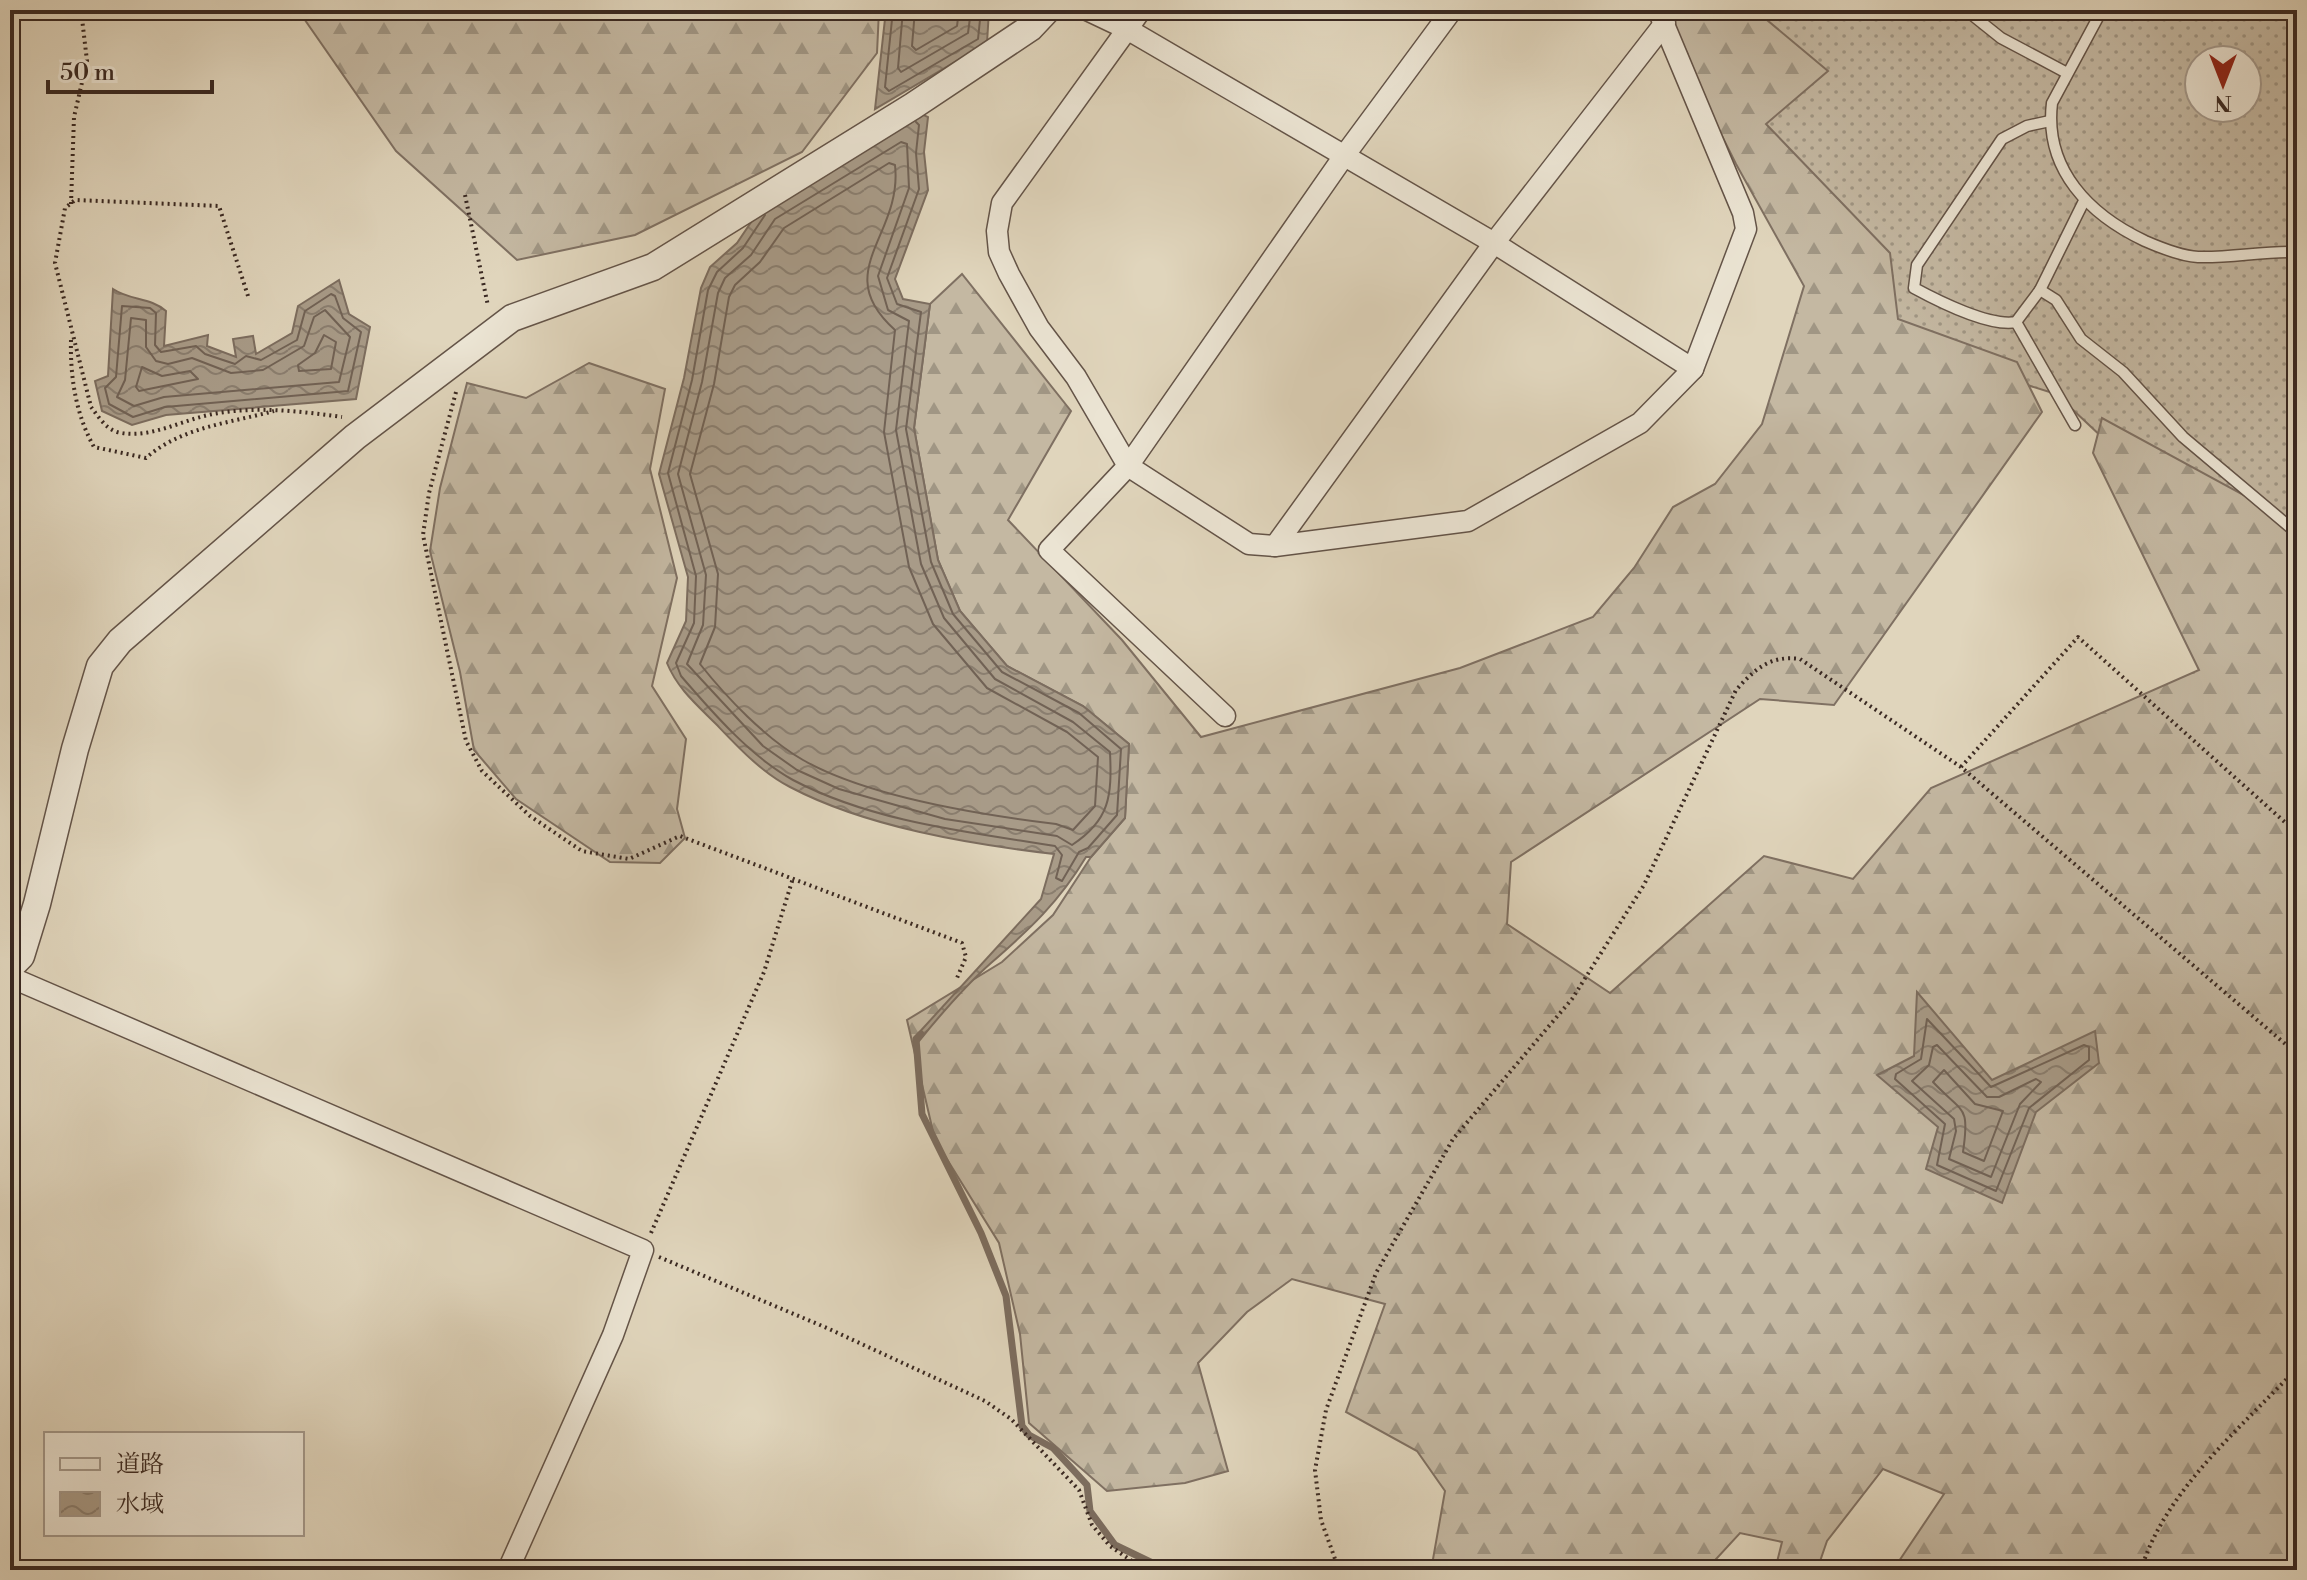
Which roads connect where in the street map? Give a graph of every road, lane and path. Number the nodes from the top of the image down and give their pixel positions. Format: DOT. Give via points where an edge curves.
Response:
graph roads {
  1 [pos="81,10"];
  2 [pos="1047,10"];
  3 [pos="1087,10"];
  4 [pos="1141,10"];
  5 [pos="1452,10"];
  6 [pos="1966,10"];
  7 [pos="2102,10"];
  8 [pos="1662,16"];
  9 [pos="1127,29"];
  10 [pos="2067,73"];
  11 [pos="2050,121"];
  12 [pos="1344,156"];
  13 [pos="465,195"];
  14 [pos="2084,201"];
  15 [pos="71,204"];
  16 [pos="1494,243"];
  17 [pos="2297,252"];
  18 [pos="2040,290"];
  19 [pos="248,296"];
  20 [pos="2016,322"];
  21 [pos="71,330"];
  22 [pos="494,331"];
  23 [pos="454,362"];
  24 [pos="1693,369"];
  25 [pos="277,410"];
  26 [pos="376,420"];
  27 [pos="2075,425"];
  28 [pos="1128,466"];
  29 [pos="2297,533"];
  30 [pos="1275,546"];
  31 [pos="1225,716"];
  32 [pos="1961,767"];
  33 [pos="2297,833"];
  34 [pos="793,878"];
  35 [pos="10,967"];
  36 [pos="10,977"];
  37 [pos="957,978"];
  38 [pos="2297,1054"];
  39 [pos="643,1250"];
  40 [pos="2297,1368"];
  41 [pos="508,1570"];
  42 [pos="1145,1570"];
  43 [pos="1339,1570"];
  44 [pos="2141,1570"];
  1 -- 15 [label="path" via="87,61 74,117"];
  2 -- 22 [label="street" via="1030,28 913,106 653,267 512,318"];
  3 -- 9 [label="street"];
  4 -- 9 [label="street"];
  5 -- 12 [label="street"];
  6 -- 10 [label="lane" via="2001,38"];
  7 -- 10 [label="lane"];
  8 -- 16 [label="street"];
  8 -- 24 [label="street" via="1746,229"];
  9 -- 12 [label="street"];
  9 -- 28 [label="street" via="1002,203 997,231 999,252 1039,328 1076,377"];
  10 -- 11 [label="lane" via="2052,103"];
  11 -- 14 [label="lane" via="2054,147"];
  11 -- 20 [label="lane" via="2002,139 1917,265 1914,288 2004,324"];
  12 -- 16 [label="street"];
  12 -- 28 [label="street"];
  13 -- 22 [label="path"];
  14 -- 17 [label="lane" via="2121,229 2160,248 2197,257"];
  14 -- 18 [label="lane"];
  15 -- 19 [label="path" via="75,200 219,206"];
  15 -- 21 [label="path" via="65,208 55,263"];
  16 -- 24 [label="street"];
  16 -- 30 [label="street"];
  18 -- 20 [label="lane"];
  18 -- 29 [label="lane" via="2056,300 2081,339 2123,372 2183,437"];
  20 -- 27 [label="lane"];
  21 -- 25 [label="path" via="91,407 115,431 145,435 213,414"];
  21 -- 25 [label="path" via="75,393 94,447 146,458 189,432"];
  22 -- 23 [label="street"];
  23 -- 26 [label="street"];
  23 -- 34 [label="path" via="457,389 423,535 466,741 482,771 530,816 582,851 629,859 680,836"];
  24 -- 30 [label="street" via="1640,423 1468,521"];
  25 -- 26 [label="path"];
  26 -- 35 [label="street" via="120,641 100,666 37,904 21,956"];
  28 -- 30 [label="street" via="1249,544"];
  28 -- 31 [label="street" via="1049,550"];
  32 -- 33 [label="path" via="2078,637"];
  32 -- 38 [label="path"];
  32 -- 43 [label="path" via="1800,659 1758,665 1736,690 1644,885 1572,999 1453,1139 1376,1273 1326,1410 1315,1470 1321,1520"];
  34 -- 37 [label="path" via="962,943 966,957"];
  34 -- 39 [label="path" via="764,972"];
  36 -- 39 [label="street"];
  39 -- 41 [label="street" via="613,1335"];
  39 -- 42 [label="path" via="985,1401 1011,1419 1079,1490 1092,1525 1110,1546"];
  40 -- 44 [label="path" via="2190,1483 2154,1537"];
}
